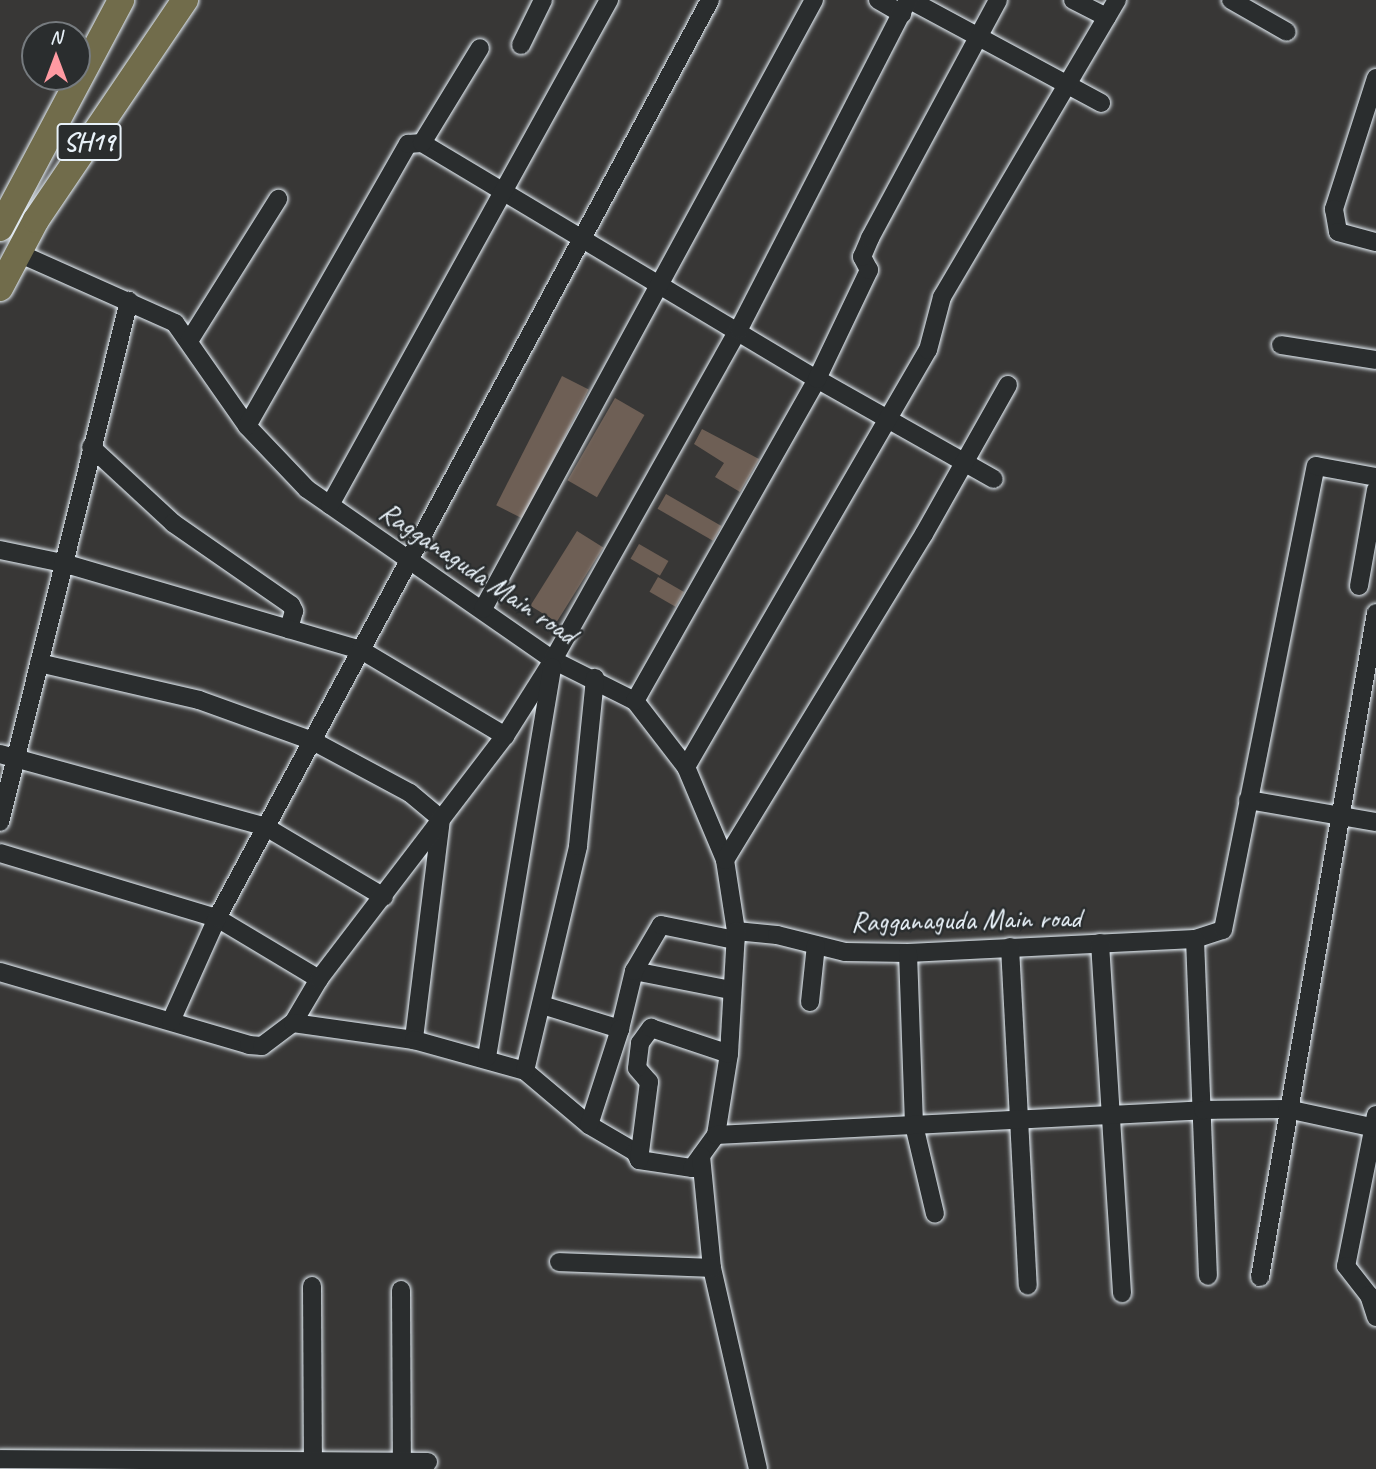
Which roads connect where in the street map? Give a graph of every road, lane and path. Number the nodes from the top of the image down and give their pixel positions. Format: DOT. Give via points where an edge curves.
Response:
graph roads {
  1 [pos="121,0"];
  2 [pos="185,0"];
  3 [pos="543,0"];
  4 [pos="609,0"];
  5 [pos="709,0"];
  6 [pos="814,0"];
  7 [pos="878,0"];
  8 [pos="998,0"];
  9 [pos="1073,0"];
  10 [pos="1116,0"];
  11 [pos="1231,0"];
  12 [pos="907,5"];
  13 [pos="1107,18"];
  14 [pos="1287,32"];
  15 [pos="978,35"];
  16 [pos="521,45"];
  17 [pos="480,48"];
  18 [pos="1376,78"];
  19 [pos="1069,86"];
  20 [pos="1101,103"];
  21 [pos="422,143"];
  22 [pos="500,190"];
  23 [pos="278,199"];
  24 [pos="0,228"];
  25 [pos="582,238"];
  26 [pos="1376,242"];
  27 [pos="18,253"];
  28 [pos="663,284"];
  29 [pos="0,288"];
  30 [pos="129,301"];
  31 [pos="739,329"];
  32 [pos="189,341"];
  33 [pos="1281,345"];
  34 [pos="1376,360"];
  35 [pos="817,379"];
  36 [pos="1008,385"];
  37 [pos="889,420"];
  38 [pos="247,426"];
  39 [pos="91,447"];
  40 [pos="964,462"];
  41 [pos="1376,477"];
  42 [pos="994,478"];
  43 [pos="1376,490"];
  44 [pos="330,505"];
  45 [pos="0,550"];
  46 [pos="410,559"];
  47 [pos="64,563"];
  48 [pos="1359,586"];
  49 [pos="483,609"];
  50 [pos="1376,613"];
  51 [pos="289,629"];
  52 [pos="361,650"];
  53 [pos="554,660"];
  54 [pos="39,663"];
  55 [pos="594,678"];
  56 [pos="635,701"];
  57 [pos="505,736"];
  58 [pos="313,741"];
  59 [pos="7,756"];
  60 [pos="687,767"];
  61 [pos="1248,800"];
  62 [pos="1339,816"];
  63 [pos="441,819"];
  64 [pos="0,822"];
  65 [pos="1376,822"];
  66 [pos="266,827"];
  67 [pos="0,853"];
  68 [pos="725,860"];
  69 [pos="384,897"];
  70 [pos="217,918"];
  71 [pos="736,936"];
  72 [pos="1195,939"];
  73 [pos="1100,943"];
  74 [pos="816,945"];
  75 [pos="1010,947"];
  76 [pos="908,953"];
  77 [pos="634,971"];
  78 [pos="0,972"];
  79 [pos="319,979"];
  80 [pos="731,990"];
  81 [pos="810,1002"];
  82 [pos="542,1005"];
  83 [pos="172,1021"];
  84 [pos="293,1023"];
  85 [pos="620,1029"];
  86 [pos="414,1040"];
  87 [pos="729,1054"];
  88 [pos="487,1057"];
  89 [pos="525,1071"];
  90 [pos="1287,1109"];
  91 [pos="1203,1110"];
  92 [pos="1111,1116"];
  93 [pos="1018,1121"];
  94 [pos="1375,1124"];
  95 [pos="589,1125"];
  96 [pos="914,1125"];
  97 [pos="716,1135"];
  98 [pos="701,1156"];
  99 [pos="639,1160"];
  100 [pos="934,1214"];
  101 [pos="559,1262"];
  102 [pos="712,1268"];
  103 [pos="1208,1276"];
  104 [pos="1260,1277"];
  105 [pos="312,1286"];
  106 [pos="1028,1286"];
  107 [pos="401,1290"];
  108 [pos="1122,1293"];
  109 [pos="1376,1317"];
  110 [pos="0,1459"];
  111 [pos="402,1462"];
  112 [pos="428,1462"];
  113 [pos="313,1463"];
  114 [pos="758,1469"];
  1 -- 24 [label="main road, SH19"];
  2 -- 27 [label="main road, SH19"];
  3 -- 16 [label="street"];
  4 -- 22 [label="street"];
  5 -- 25 [label="street"];
  6 -- 28 [label="street"];
  7 -- 12 [label="street"];
  8 -- 15 [label="street"];
  9 -- 13 [label="street"];
  10 -- 13 [label="street"];
  11 -- 14 [label="street"];
  12 -- 15 [label="street"];
  12 -- 31 [label="street"];
  13 -- 19 [label="street"];
  15 -- 19 [label="street"];
  15 -- 35 [label="street" via="870,238 862,257 869,270"];
  17 -- 21 [label="street"];
  18 -- 26 [label="street" via="1334,209 1338,232"];
  19 -- 20 [label="street"];
  19 -- 37 [label="street" via="942,297 928,350"];
  21 -- 22 [label="street"];
  21 -- 38 [label="street" via="408,144"];
  22 -- 25 [label="street"];
  22 -- 44 [label="street"];
  23 -- 32 [label="street"];
  25 -- 28 [label="street"];
  25 -- 46 [label="street"];
  27 -- 29 [label="main road, SH19"];
  27 -- 30 [label="street, Ragganaguda Main road"];
  28 -- 31 [label="street"];
  28 -- 49 [label="street"];
  30 -- 32 [label="street, Ragganaguda Main road" via="175,323"];
  30 -- 39 [label="street"];
  31 -- 35 [label="street"];
  31 -- 53 [label="street"];
  32 -- 38 [label="street, Ragganaguda Main road"];
  33 -- 34 [label="street"];
  35 -- 37 [label="street"];
  35 -- 56 [label="street"];
  36 -- 40 [label="street"];
  37 -- 40 [label="street"];
  37 -- 60 [label="street"];
  38 -- 44 [label="street, Ragganaguda Main road" via="289,473"];
  39 -- 47 [label="street"];
  39 -- 51 [label="street" via="173,523 291,605"];
  40 -- 42 [label="street"];
  40 -- 68 [label="street"];
  41 -- 61 [label="street" via="1316,467"];
  43 -- 48 [label="street"];
  44 -- 46 [label="street, Ragganaguda Main road"];
  45 -- 47 [label="street"];
  46 -- 49 [label="street, Ragganaguda Main road"];
  46 -- 52 [label="street"];
  47 -- 51 [label="street"];
  47 -- 54 [label="street"];
  49 -- 53 [label="street, Ragganaguda Main road"];
  50 -- 62 [label="street"];
  51 -- 52 [label="street"];
  52 -- 57 [label="street"];
  52 -- 58 [label="street"];
  53 -- 55 [label="street, Ragganaguda Main road"];
  53 -- 57 [label="street"];
  53 -- 88 [label="street"];
  54 -- 58 [label="street" via="199,700"];
  54 -- 59 [label="street"];
  55 -- 56 [label="street, Ragganaguda Main road"];
  55 -- 82 [label="street" via="578,846"];
  56 -- 60 [label="street, Ragganaguda Main road"];
  57 -- 63 [label="street"];
  58 -- 63 [label="street" via="410,793"];
  58 -- 66 [label="street"];
  59 -- 64 [label="street"];
  59 -- 66 [label="street"];
  60 -- 68 [label="street, Ragganaguda Main road"];
  61 -- 62 [label="street"];
  61 -- 72 [label="street, Ragganaguda Main road" via="1223,930"];
  62 -- 65 [label="street"];
  62 -- 90 [label="street"];
  63 -- 69 [label="street"];
  63 -- 86 [label="street"];
  66 -- 69 [label="street"];
  66 -- 70 [label="street"];
  67 -- 70 [label="street"];
  68 -- 71 [label="street, Ragganaguda Main road"];
  69 -- 79 [label="street"];
  70 -- 79 [label="street"];
  70 -- 83 [label="street"];
  71 -- 74 [label="street, Ragganaguda Main road" via="777,935"];
  71 -- 77 [label="street" via="661,925"];
  71 -- 80 [label="street"];
  72 -- 73 [label="street, Ragganaguda Main road"];
  72 -- 91 [label="street"];
  73 -- 75 [label="street, Ragganaguda Main road"];
  73 -- 92 [label="street"];
  74 -- 76 [label="street, Ragganaguda Main road" via="845,952"];
  74 -- 81 [label="street"];
  75 -- 76 [label="street, Ragganaguda Main road"];
  75 -- 93 [label="street"];
  76 -- 96 [label="street"];
  77 -- 80 [label="street"];
  77 -- 85 [label="street"];
  78 -- 83 [label="street"];
  79 -- 84 [label="street"];
  80 -- 87 [label="street"];
  82 -- 85 [label="street"];
  82 -- 89 [label="street"];
  83 -- 84 [label="street" via="262,1046"];
  84 -- 86 [label="street"];
  85 -- 95 [label="street"];
  86 -- 88 [label="street"];
  87 -- 97 [label="street"];
  87 -- 99 [label="street" via="651,1028 639,1044 637,1068 649,1082"];
  88 -- 89 [label="street"];
  89 -- 95 [label="street"];
  90 -- 91 [label="street"];
  90 -- 94 [label="street"];
  90 -- 104 [label="street"];
  91 -- 92 [label="street"];
  91 -- 103 [label="street"];
  92 -- 93 [label="street"];
  92 -- 108 [label="street"];
  93 -- 96 [label="street"];
  93 -- 106 [label="street"];
  94 -- 109 [label="street" via="1346,1266 1369,1295"];
  95 -- 99 [label="street" via="635,1152"];
  96 -- 97 [label="street"];
  96 -- 100 [label="street"];
  97 -- 98 [label="street"];
  98 -- 99 [label="street" via="692,1168"];
  98 -- 102 [label="street"];
  101 -- 102 [label="street"];
  102 -- 114 [label="street"];
  105 -- 113 [label="street"];
  107 -- 111 [label="street"];
  110 -- 113 [label="street"];
  111 -- 112 [label="street"];
  111 -- 113 [label="street"];
}
